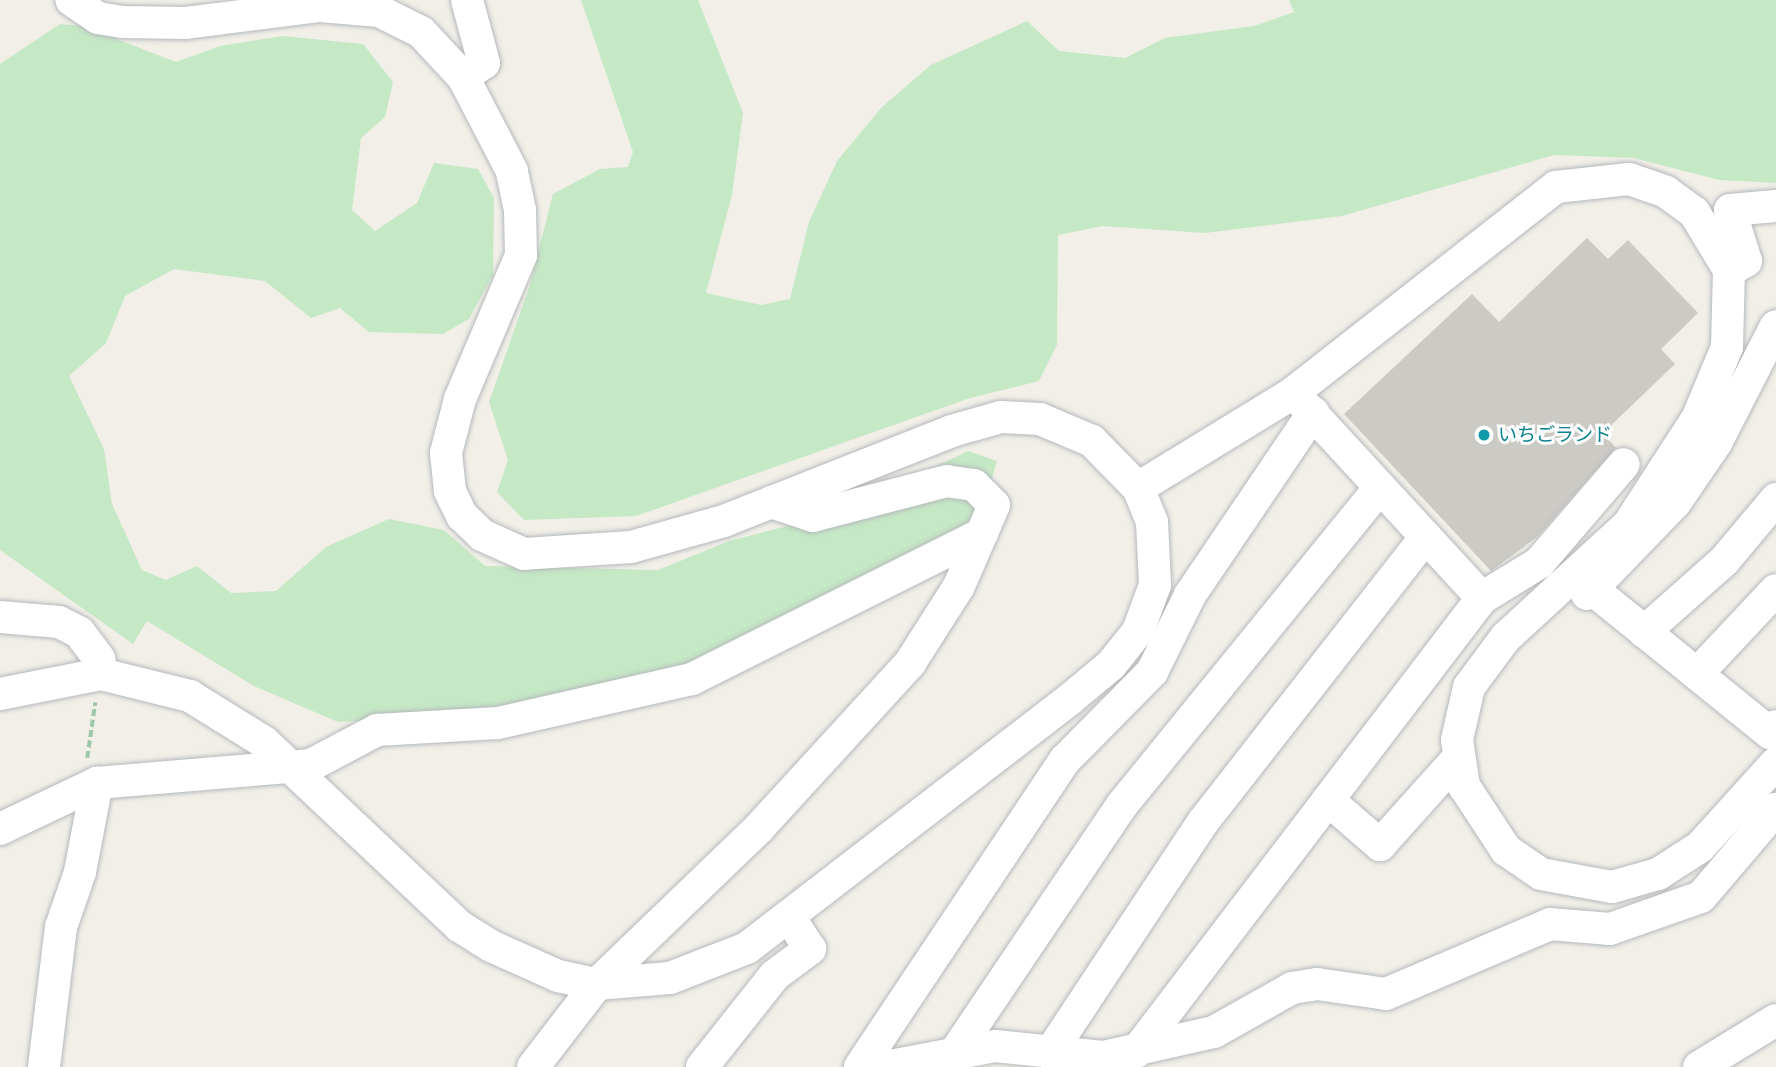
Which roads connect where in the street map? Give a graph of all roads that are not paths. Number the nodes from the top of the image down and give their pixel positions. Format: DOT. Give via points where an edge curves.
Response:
graph roads {
  1 [pos="71,0"];
  2 [pos="467,0"];
  3 [pos="155,10"];
  4 [pos="463,77"];
  5 [pos="1776,206"];
  6 [pos="1729,270"];
  7 [pos="1776,326"];
  8 [pos="1303,403"];
  9 [pos="1624,464"];
  10 [pos="1380,487"];
  11 [pos="1138,488"];
  12 [pos="1776,499"];
  13 [pos="771,502"];
  14 [pos="982,534"];
  15 [pos="1426,537"];
  16 [pos="1592,589"];
  17 [pos="1776,590"];
  18 [pos="1482,598"];
  19 [pos="0,617"];
  20 [pos="1644,632"];
  21 [pos="101,674"];
  22 [pos="1697,674"];
  23 [pos="1478,675"];
  24 [pos="0,694"];
  25 [pos="1776,726"];
  26 [pos="1459,757"];
  27 [pos="288,763"];
  28 [pos="1776,763"];
  29 [pos="97,783"];
  30 [pos="1328,800"];
  31 [pos="1776,810"];
  32 [pos="0,829"];
  33 [pos="790,918"];
  34 [pos="597,984"];
  35 [pos="1776,1020"];
  36 [pos="1052,1050"];
  37 [pos="1136,1052"];
  38 [pos="954,1054"];
  39 [pos="44,1067"];
  40 [pos="533,1067"];
  41 [pos="702,1067"];
  42 [pos="860,1067"];
  43 [pos="885,1067"];
  44 [pos="1699,1067"];
  1 -- 3 [label="street" via="98,18"];
  2 -- 4 [label="street" via="484,63"];
  3 -- 4 [label="street" via="365,8 421,32"];
  4 -- 13 [label="street" via="512,171 521,256 460,399 446,453 461,516 482,535 524,554 568,554 631,547"];
  5 -- 6 [label="street" via="1730,210 1746,261"];
  6 -- 8 [label="street" via="1694,212 1666,192 1629,179 1556,187"];
  6 -- 23 [label="street" via="1727,347 1667,472 1628,525 1506,637"];
  7 -- 16 [label="street" via="1716,443 1675,503"];
  8 -- 10 [label="street"];
  8 -- 11 [label="street"];
  8 -- 42 [label="street" via="1189,595 1152,672 1065,760"];
  9 -- 18 [label="street" via="1539,563"];
  10 -- 15 [label="street"];
  10 -- 38 [label="street" via="1122,805"];
  11 -- 13 [label="street" via="1114,457 1068,427 1001,417"];
  11 -- 33 [label="street" via="1152,522 1155,585 1138,631 1111,665"];
  12 -- 20 [label="street" via="1724,561"];
  13 -- 14 [label="street" via="813,516 923,484 961,483 988,493 994,505"];
  14 -- 27 [label="street" via="692,679 498,723 377,730 311,765"];
  14 -- 34 [label="street" via="959,586 910,663 759,828"];
  15 -- 18 [label="street"];
  15 -- 36 [label="street" via="1203,822"];
  16 -- 20 [label="street"];
  16 -- 23 [label="street" via="1490,681"];
  17 -- 22 [label="street"];
  18 -- 30 [label="street"];
  19 -- 21 [label="street" via="59,622 79,632 99,659"];
  20 -- 22 [label="street"];
  21 -- 24 [label="street"];
  21 -- 27 [label="street" via="190,696 227,714"];
  22 -- 25 [label="street" via="1770,733"];
  23 -- 26 [label="street" via="1457,740"];
  26 -- 28 [label="street" via="1464,786 1482,822 1506,850 1541,874 1612,887 1658,873 1699,847"];
  26 -- 30 [label="street" via="1380,845"];
  27 -- 29 [label="street"];
  27 -- 34 [label="street" via="459,926 524,963"];
  29 -- 32 [label="street"];
  29 -- 39 [label="street" via="80,872 61,926"];
  30 -- 37 [label="street"];
  31 -- 37 [label="street" via="1701,897 1610,929 1550,924 1386,994 1317,984 1292,988 1214,1032"];
  33 -- 34 [label="street" via="747,948 670,978"];
  33 -- 41 [label="street" via="810,949 775,975"];
  34 -- 40 [label="street"];
  35 -- 44 [label="street"];
  36 -- 37 [label="street" via="1103,1057"];
  36 -- 38 [label="street" via="995,1046"];
  38 -- 43 [label="street"];
}
